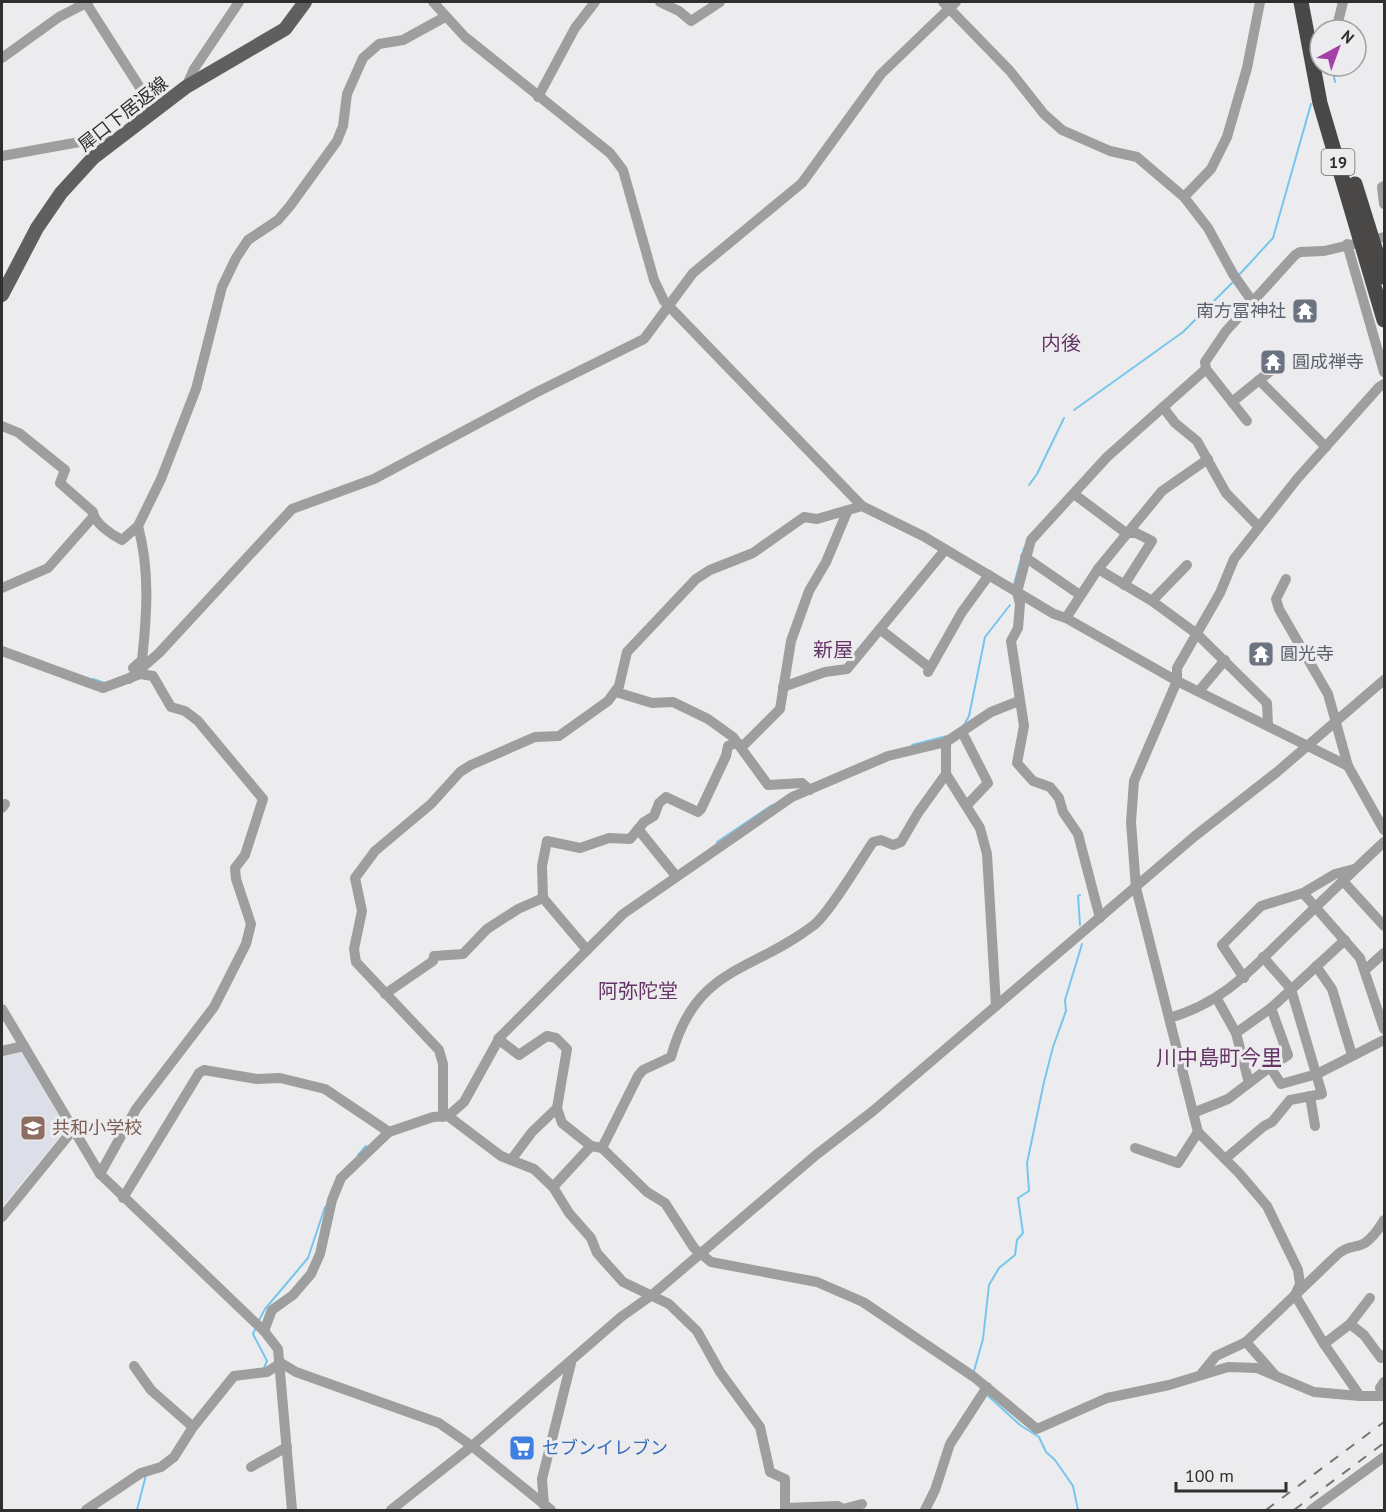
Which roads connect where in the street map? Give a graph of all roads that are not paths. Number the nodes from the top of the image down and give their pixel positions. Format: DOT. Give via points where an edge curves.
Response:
graph roads {
  1 [pos="87,2"];
  2 [pos="239,2"];
  3 [pos="305,2"];
  4 [pos="433,2"];
  5 [pos="595,2"];
  6 [pos="660,2"];
  7 [pos="720,2"];
  8 [pos="1260,2"];
  9 [pos="1303,2"];
  10 [pos="1343,2"];
  11 [pos="950,4"];
  12 [pos="445,17"];
  13 [pos="1339,18"];
  14 [pos="1308,21"];
  15 [pos="2,58"];
  16 [pos="1324,78"];
  17 [pos="186,87"];
  18 [pos="538,97"];
  19 [pos="155,111"];
  20 [pos="119,138"];
  21 [pos="2,156"];
  22 [pos="1384,186"];
  23 [pos="1184,197"];
  24 [pos="1384,204"];
  25 [pos="1372,240"];
  26 [pos="1384,277"];
  27 [pos="2,295"];
  28 [pos="1252,301"];
  29 [pos="667,304"];
  30 [pos="1384,320"];
  31 [pos="1206,369"];
  32 [pos="1273,369"];
  33 [pos="1384,372"];
  34 [pos="1259,380"];
  35 [pos="1384,384"];
  36 [pos="1232,402"];
  37 [pos="1163,407"];
  38 [pos="1247,421"];
  39 [pos="2,426"];
  40 [pos="1326,447"];
  41 [pos="1208,459"];
  42 [pos="1074,494"];
  43 [pos="862,506"];
  44 [pos="847,512"];
  45 [pos="93,517"];
  46 [pos="138,526"];
  47 [pos="1259,527"];
  48 [pos="1126,533"];
  49 [pos="945,550"];
  50 [pos="1025,558"];
  51 [pos="1186,565"];
  52 [pos="1098,570"];
  53 [pos="989,575"];
  54 [pos="1286,579"];
  55 [pos="1124,585"];
  56 [pos="2,588"];
  57 [pos="1017,592"];
  58 [pos="1080,595"];
  59 [pos="1152,601"];
  60 [pos="1066,618"];
  61 [pos="881,630"];
  62 [pos="1197,634"];
  63 [pos="2,651"];
  64 [pos="1225,660"];
  65 [pos="129,679"];
  66 [pos="1384,680"];
  67 [pos="1177,681"];
  68 [pos="783,687"];
  69 [pos="1199,691"];
  70 [pos="616,692"];
  71 [pos="1018,701"];
  72 [pos="1337,722"];
  73 [pos="1268,725"];
  74 [pos="962,732"];
  75 [pos="946,742"];
  76 [pos="736,743"];
  77 [pos="1307,746"];
  78 [pos="1348,766"];
  79 [pos="946,774"];
  80 [pos="810,790"];
  81 [pos="967,805"];
  82 [pos="638,829"];
  83 [pos="1384,830"];
  84 [pos="1384,842"];
  85 [pos="1357,868"];
  86 [pos="676,876"];
  87 [pos="1343,880"];
  88 [pos="1136,888"];
  89 [pos="1303,893"];
  90 [pos="543,898"];
  91 [pos="1316,906"];
  92 [pos="1100,918"];
  93 [pos="1384,926"];
  94 [pos="1345,940"];
  95 [pos="587,950"];
  96 [pos="1384,953"];
  97 [pos="1263,957"];
  98 [pos="1316,966"];
  99 [pos="1365,970"];
  100 [pos="1244,978"];
  101 [pos="1291,989"];
  102 [pos="386,994"];
  103 [pos="1217,999"];
  104 [pos="996,1006"];
  105 [pos="1271,1008"];
  106 [pos="2,1009"];
  107 [pos="1169,1018"];
  108 [pos="1384,1029"];
  109 [pos="1236,1033"];
  110 [pos="498,1040"];
  111 [pos="1384,1040"];
  112 [pos="24,1047"];
  113 [pos="2,1051"];
  114 [pos="1352,1055"];
  115 [pos="1270,1066"];
  116 [pos="1317,1074"];
  117 [pos="1249,1083"];
  118 [pos="1310,1096"];
  119 [pos="557,1108"];
  120 [pos="1193,1113"];
  121 [pos="446,1116"];
  122 [pos="1315,1126"];
  123 [pos="72,1131"];
  124 [pos="389,1132"];
  125 [pos="1198,1132"];
  126 [pos="596,1147"];
  127 [pos="1135,1148"];
  128 [pos="511,1160"];
  129 [pos="1225,1160"];
  130 [pos="100,1174"];
  131 [pos="553,1187"];
  132 [pos="123,1198"];
  133 [pos="2,1217"];
  134 [pos="1384,1220"];
  135 [pos="699,1254"];
  136 [pos="1297,1292"];
  137 [pos="652,1295"];
  138 [pos="1370,1298"];
  139 [pos="1350,1324"];
  140 [pos="264,1331"];
  141 [pos="1246,1342"];
  142 [pos="1324,1344"];
  143 [pos="1383,1359"];
  144 [pos="571,1362"];
  145 [pos="281,1363"];
  146 [pos="134,1366"];
  147 [pos="1202,1373"];
  148 [pos="1274,1375"];
  149 [pos="1384,1382"];
  150 [pos="987,1387"];
  151 [pos="1360,1396"];
  152 [pos="1383,1396"];
  153 [pos="193,1427"];
  154 [pos="472,1446"];
  155 [pos="287,1447"];
  156 [pos="1384,1457"];
  157 [pos="251,1467"];
  158 [pos="862,1504"];
  159 [pos="547,1508"];
  160 [pos="785,1509"];
  161 [pos="86,1510"];
  162 [pos="292,1510"];
  163 [pos="391,1510"];
  164 [pos="925,1510"];
  165 [pos="1311,1510"];
  1 -- 15 [label="street"];
  1 -- 19 [label="street"];
  2 -- 17 [label="street"];
  3 -- 17 [label="main road, 犀口下居返線" via="285,29"];
  4 -- 12 [label="street"];
  5 -- 18 [label="street" via="575,28"];
  6 -- 7 [label="street" via="691,21"];
  8 -- 23 [label="street" via="1248,68 1227,137 1211,170"];
  9 -- 14 [label="highway, 19"];
  9 -- 25 [label="highway, 19" via="1320,103"];
  10 -- 13 [label="street"];
  11 -- 23 [label="street" via="1062,130 1110,151 1137,157"];
  11 -- 29 [label="street" via="881,74 802,183 693,273"];
  12 -- 18 [label="street"];
  12 -- 46 [label="street" via="402,40 379,44 363,58 347,94 337,141 278,220 248,240 236,258 222,287 196,389 161,480"];
  16 -- 25 [label="highway, 19"];
  17 -- 19 [label="main road, 犀口下居返線"];
  18 -- 29 [label="street" via="610,153 622,170 654,280"];
  19 -- 20 [label="main road, 犀口下居返線"];
  20 -- 21 [label="street"];
  20 -- 27 [label="main road, 犀口下居返線" via="93,158 60,193"];
  22 -- 24 [label="street"];
  23 -- 28 [label="street" via="1208,228"];
  25 -- 26 [label="highway, 19"];
  25 -- 28 [label="street" via="1300,252"];
  25 -- 30 [label="highway, 19"];
  25 -- 33 [label="street"];
  28 -- 31 [label="street" via="1204,362"];
  29 -- 43 [label="street"];
  29 -- 65 [label="street" via="644,339 374,479 292,509 159,653"];
  31 -- 36 [label="street"];
  31 -- 37 [label="street"];
  32 -- 34 [label="street"];
  34 -- 36 [label="street"];
  34 -- 40 [label="street"];
  35 -- 40 [label="street"];
  36 -- 38 [label="street"];
  37 -- 41 [label="street" via="1174,423 1197,441"];
  37 -- 42 [label="street" via="1107,457"];
  39 -- 45 [label="street" via="19,433 65,470 60,483 93,512"];
  40 -- 47 [label="street"];
  41 -- 47 [label="street" via="1226,493"];
  41 -- 48 [label="street" via="1162,491"];
  42 -- 48 [label="street"];
  42 -- 50 [label="street" via="1030,540"];
  43 -- 44 [label="street"];
  43 -- 49 [label="street"];
  44 -- 68 [label="street" via="809,591 791,641"];
  44 -- 70 [label="street" via="817,519 804,517 753,553 696,579 627,652"];
  45 -- 46 [label="street" via="122,540"];
  45 -- 56 [label="street" via="48,568"];
  46 -- 65 [label="street" via="146,561 147,591 142,660 126,676"];
  47 -- 62 [label="street" via="1234,559"];
  48 -- 52 [label="street"];
  48 -- 55 [label="street" via="1152,541"];
  49 -- 53 [label="street"];
  49 -- 61 [label="street"];
  50 -- 57 [label="street"];
  50 -- 58 [label="street"];
  51 -- 59 [label="street"];
  52 -- 55 [label="street"];
  52 -- 58 [label="street"];
  53 -- 57 [label="street"];
  53 -- 61 [label="street" via="962,612 929,670"];
  54 -- 72 [label="street" via="1276,599 1278,609 1328,694"];
  55 -- 59 [label="street"];
  57 -- 60 [label="street"];
  57 -- 71 [label="street" via="1018,628 1011,641"];
  58 -- 60 [label="street"];
  59 -- 62 [label="street"];
  60 -- 67 [label="street"];
  61 -- 68 [label="street" via="847,669 825,672"];
  62 -- 64 [label="street"];
  62 -- 67 [label="street" via="1177,668"];
  63 -- 65 [label="street" via="103,688"];
  64 -- 69 [label="street"];
  64 -- 73 [label="street" via="1267,703"];
  65 -- 130 [label="street" via="140,674 153,676 171,707 198,721 263,799 245,855 235,868 252,929 246,944 214,1007 136,1109"];
  66 -- 72 [label="street"];
  67 -- 69 [label="street"];
  67 -- 88 [label="street" via="1134,780 1131,822"];
  68 -- 76 [label="street" via="780,709 751,740 744,745"];
  69 -- 73 [label="street"];
  70 -- 76 [label="street" via="688,708 724,729"];
  70 -- 102 [label="street" via="560,736 535,737 460,772 359,869 355,884 362,911 354,949 356,962"];
  71 -- 74 [label="street" via="991,712"];
  71 -- 92 [label="street" via="1024,726 1017,763 1033,781 1050,787 1059,798 1078,834"];
  72 -- 77 [label="street"];
  72 -- 78 [label="street"];
  73 -- 77 [label="street"];
  74 -- 75 [label="street"];
  74 -- 81 [label="street" via="988,783"];
  75 -- 79 [label="street"];
  75 -- 80 [label="street" via="888,756"];
  76 -- 80 [label="street" via="768,785 802,783"];
  76 -- 82 [label="street" via="728,746 698,812 666,796 658,803 654,816"];
  77 -- 78 [label="street"];
  77 -- 88 [label="street"];
  78 -- 83 [label="street"];
  79 -- 81 [label="street"];
  79 -- 126 [label="street" via="901,842 873,842 817,923 790,942 735,969 710,988 691,1010 671,1057 638,1076"];
  80 -- 86 [label="street" via="773,807"];
  81 -- 104 [label="street" via="980,828 987,854"];
  82 -- 86 [label="street"];
  82 -- 90 [label="street" via="630,839 609,838 587,848 547,841 542,866"];
  84 -- 85 [label="street"];
  85 -- 87 [label="street"];
  85 -- 89 [label="street" via="1335,874"];
  86 -- 95 [label="street" via="623,914"];
  87 -- 91 [label="street"];
  87 -- 93 [label="street"];
  88 -- 92 [label="street"];
  88 -- 107 [label="street"];
  89 -- 91 [label="street"];
  89 -- 100 [label="street" via="1261,906 1222,945"];
  90 -- 95 [label="street"];
  90 -- 102 [label="street" via="487,929 463,954 434,956 433,961"];
  91 -- 94 [label="street"];
  91 -- 97 [label="street"];
  92 -- 104 [label="street"];
  94 -- 98 [label="street"];
  94 -- 99 [label="street"];
  95 -- 110 [label="street"];
  96 -- 99 [label="street"];
  97 -- 100 [label="street"];
  97 -- 101 [label="street"];
  98 -- 101 [label="street"];
  98 -- 114 [label="street" via="1332,989"];
  99 -- 108 [label="street"];
  100 -- 103 [label="street"];
  101 -- 105 [label="street"];
  101 -- 116 [label="street"];
  102 -- 121 [label="street" via="439,1050"];
  103 -- 107 [label="street"];
  103 -- 109 [label="street"];
  104 -- 135 [label="street"];
  105 -- 109 [label="street"];
  105 -- 115 [label="street" via="1287,1055"];
  106 -- 112 [label="street"];
  107 -- 120 [label="street"];
  109 -- 117 [label="street"];
  110 -- 119 [label="street" via="519,1055 547,1035 567,1049"];
  110 -- 121 [label="street" via="464,1102"];
  111 -- 114 [label="street"];
  112 -- 113 [label="street"];
  112 -- 123 [label="street"];
  114 -- 116 [label="street"];
  115 -- 116 [label="street" via="1281,1084"];
  115 -- 117 [label="street"];
  116 -- 118 [label="street" via="1322,1094"];
  117 -- 120 [label="street" via="1228,1099"];
  118 -- 122 [label="street"];
  118 -- 129 [label="street" via="1290,1100 1272,1122"];
  119 -- 126 [label="street" via="562,1123"];
  119 -- 128 [label="street"];
  120 -- 125 [label="street"];
  121 -- 124 [label="street"];
  121 -- 128 [label="street"];
  123 -- 130 [label="street"];
  123 -- 133 [label="street"];
  124 -- 132 [label="street" via="325,1089 280,1078 257,1079 204,1070"];
  124 -- 140 [label="street" via="341,1178 311,1274 294,1294 272,1310"];
  125 -- 127 [label="street" via="1178,1163"];
  125 -- 129 [label="street"];
  126 -- 131 [label="street"];
  126 -- 135 [label="street" via="647,1192 666,1203"];
  128 -- 131 [label="street" via="534,1169"];
  129 -- 136 [label="street" via="1267,1206 1298,1270"];
  130 -- 132 [label="street"];
  131 -- 137 [label="street" via="608,1267 623,1282"];
  132 -- 140 [label="street"];
  134 -- 136 [label="street" via="1363,1244 1348,1246"];
  135 -- 137 [label="street"];
  135 -- 150 [label="street" via="711,1262 831,1287 863,1302"];
  136 -- 141 [label="street"];
  136 -- 142 [label="street" via="1295,1295"];
  137 -- 144 [label="street"];
  137 -- 160 [label="street" via="669,1304 697,1331 720,1372 760,1427 770,1472 785,1479"];
  138 -- 139 [label="street"];
  139 -- 142 [label="street"];
  139 -- 143 [label="street"];
  140 -- 145 [label="street" via="278,1349"];
  141 -- 147 [label="street" via="1216,1356"];
  141 -- 148 [label="street"];
  142 -- 151 [label="street"];
  144 -- 154 [label="street"];
  144 -- 159 [label="street" via="542,1479"];
  145 -- 153 [label="street" via="267,1372 234,1376"];
  145 -- 154 [label="street" via="439,1424"];
  145 -- 155 [label="street"];
  146 -- 153 [label="street" via="151,1390"];
  147 -- 148 [label="street" via="1234,1366 1257,1368"];
  147 -- 150 [label="street" via="1169,1385 1107,1398 1036,1429"];
  148 -- 151 [label="street" via="1314,1392"];
  149 -- 152 [label="street" via="1380,1388"];
  150 -- 164 [label="street" via="950,1444"];
  151 -- 152 [label="street"];
  153 -- 161 [label="street" via="174,1457 161,1467 141,1473"];
  154 -- 159 [label="street"];
  154 -- 163 [label="street"];
  155 -- 157 [label="street"];
  155 -- 162 [label="street"];
  156 -- 165 [label="street"];
  158 -- 160 [label="street" via="843,1509"];
}
